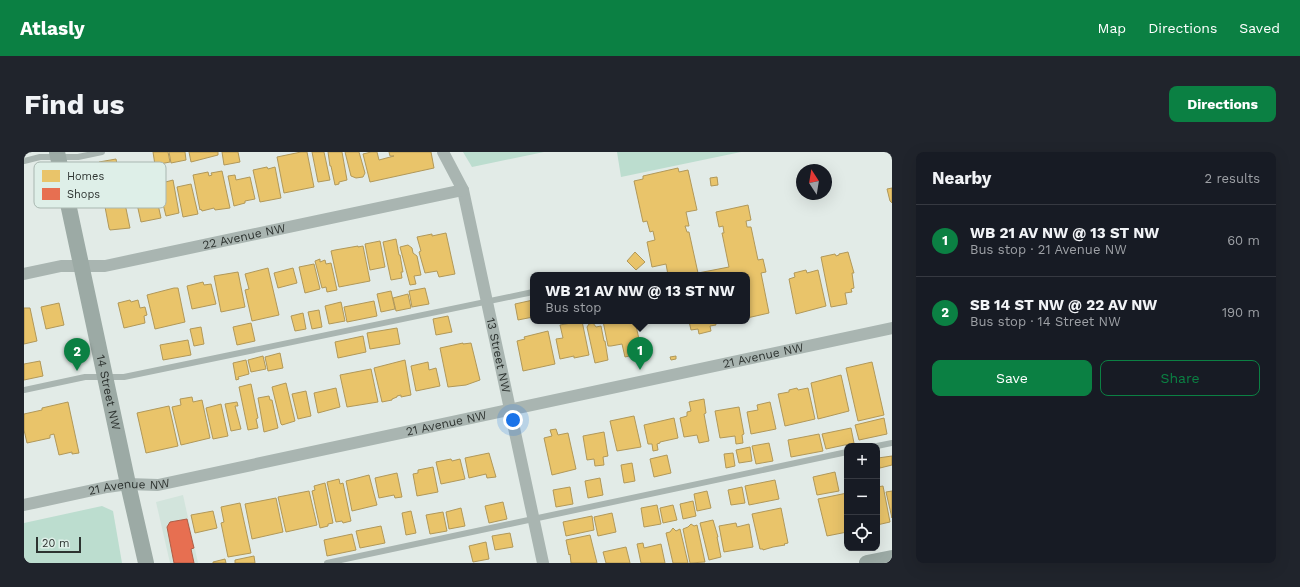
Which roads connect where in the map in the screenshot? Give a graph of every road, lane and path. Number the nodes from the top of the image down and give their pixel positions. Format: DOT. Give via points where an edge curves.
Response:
graph roads {
  1 [pos="102,152"];
  2 [pos="443,152"];
  3 [pos="58,154"];
  4 [pos="24,161"];
  5 [pos="463,190"];
  6 [pos="70,208"];
  7 [pos="82,266"];
  8 [pos="24,274"];
  9 [pos="530,293"];
  10 [pos="487,302"];
  11 [pos="892,330"];
  12 [pos="105,376"];
  13 [pos="24,390"];
  14 [pos="510,410"];
  15 [pos="892,443"];
  16 [pos="880,445"];
  17 [pos="844,453"];
  18 [pos="128,484"];
  19 [pos="24,504"];
  20 [pos="534,519"];
  21 [pos="892,558"];
  22 [pos="146,563"];
  23 [pos="327,563"];
  24 [pos="543,563"];
  25 [pos="868,563"];
  1 -- 3 [label="lane" via="78,157"];
  2 -- 5 [label="street, 13 Street NW"];
  3 -- 4 [label="lane"];
  5 -- 7 [label="street, 22 Avenue NW" via="104,266"];
  5 -- 10 [label="street, 13 Street NW"];
  6 -- 7 [label="main road, 14 Street NW"];
  7 -- 8 [label="street, 22 Avenue NW" via="60,266"];
  7 -- 12 [label="main road, 14 Street NW"];
  9 -- 10 [label="lane"];
  10 -- 12 [label="lane" via="124,377"];
  10 -- 14 [label="street, 13 Street NW"];
  11 -- 14 [label="street, 21 Avenue NW"];
  12 -- 13 [label="lane" via="86,377"];
  12 -- 18 [label="main road, 14 Street NW"];
  14 -- 18 [label="street, 21 Avenue NW" via="158,485"];
  14 -- 20 [label="street, 13 Street NW"];
  15 -- 16 [label="lane"];
  17 -- 20 [label="lane"];
  18 -- 19 [label="street, 21 Avenue NW"];
  18 -- 22 [label="main road, 14 Street NW"];
  20 -- 23 [label="lane"];
  20 -- 24 [label="street, 13 Street NW"];
  21 -- 25 [label="main road"];
}
